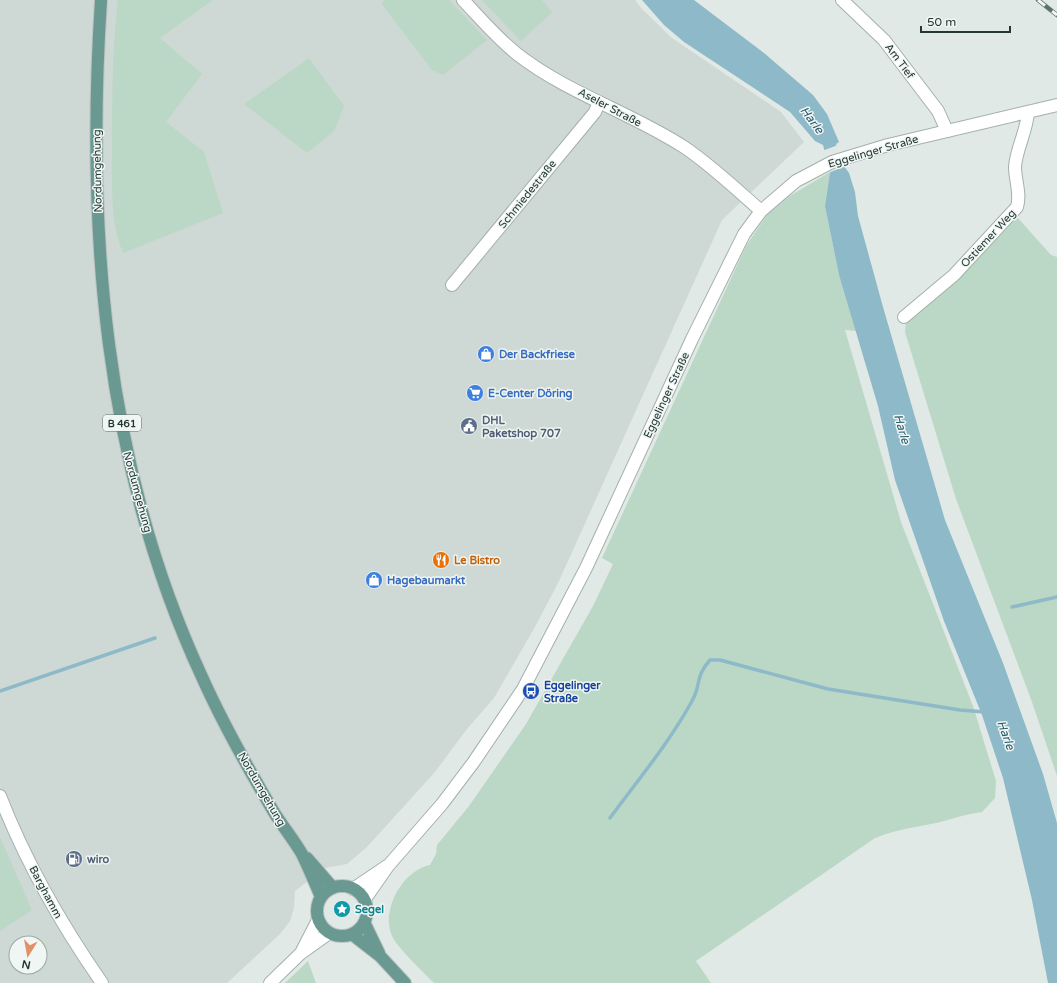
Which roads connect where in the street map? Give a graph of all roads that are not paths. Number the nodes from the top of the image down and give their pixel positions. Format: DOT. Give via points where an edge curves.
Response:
graph roads {
  1 [pos="102,0"];
  2 [pos="463,0"];
  3 [pos="842,0"];
  4 [pos="599,102"];
  5 [pos="1057,105"];
  6 [pos="1028,112"];
  7 [pos="947,131"];
  8 [pos="761,211"];
  9 [pos="452,285"];
  10 [pos="904,317"];
  11 [pos="0,796"];
  12 [pos="301,854"];
  13 [pos="388,866"];
  14 [pos="333,888"];
  15 [pos="353,888"];
  16 [pos="321,897"];
  17 [pos="364,899"];
  18 [pos="318,920"];
  19 [pos="365,924"];
  20 [pos="329,933"];
  21 [pos="352,935"];
  22 [pos="301,953"];
  23 [pos="380,956"];
  24 [pos="102,983"];
  25 [pos="270,983"];
  26 [pos="405,983"];
  1 -- 12 [label="main road, Nordumgehung / B 461" via="96,130 102,288 110,357 126,446 146,523 183,634 221,717"];
  2 -- 4 [label="street, Aseler Straße" via="501,41 518,54 536,67"];
  3 -- 7 [label="street, Am Tief" via="884,40 938,111"];
  4 -- 8 [label="street, Aseler Straße" via="684,147"];
  4 -- 9 [label="street, Schmiedestraße" via="595,112"];
  5 -- 6 [label="street, Eggelinger Straße"];
  6 -- 7 [label="street, Eggelinger Straße"];
  6 -- 10 [label="street, Ostiemer Weg" via="1027,128 1015,167 1019,197 1017,207 954,275"];
  7 -- 8 [label="street, Eggelinger Straße" via="855,154 822,167 796,181"];
  8 -- 13 [label="street, Eggelinger Straße" via="744,234 695,332 586,568 523,689 442,804"];
  11 -- 24 [label="street, Barghamm" via="22,848 54,910"];
  12 -- 14 [label="main road, Nordumgehung / B 461"];
  12 -- 16 [label="main road, Nordumgehung / B 461"];
  13 -- 15 [label="street, Eggelinger Straße"];
  13 -- 17 [label="street, Eggelinger Straße"];
  14 -- 15 [label="main road"];
  14 -- 16 [label="main road"];
  15 -- 17 [label="main road"];
  16 -- 18 [label="main road" via="318,904"];
  17 -- 19 [label="main road" via="368,916"];
  18 -- 20 [label="main road"];
  18 -- 22 [label="street"];
  19 -- 21 [label="main road"];
  19 -- 23 [label="main road"];
  20 -- 21 [label="main road" via="344,937"];
  20 -- 22 [label="street"];
  21 -- 23 [label="main road"];
  22 -- 25 [label="street"];
  23 -- 26 [label="main road"];
}
